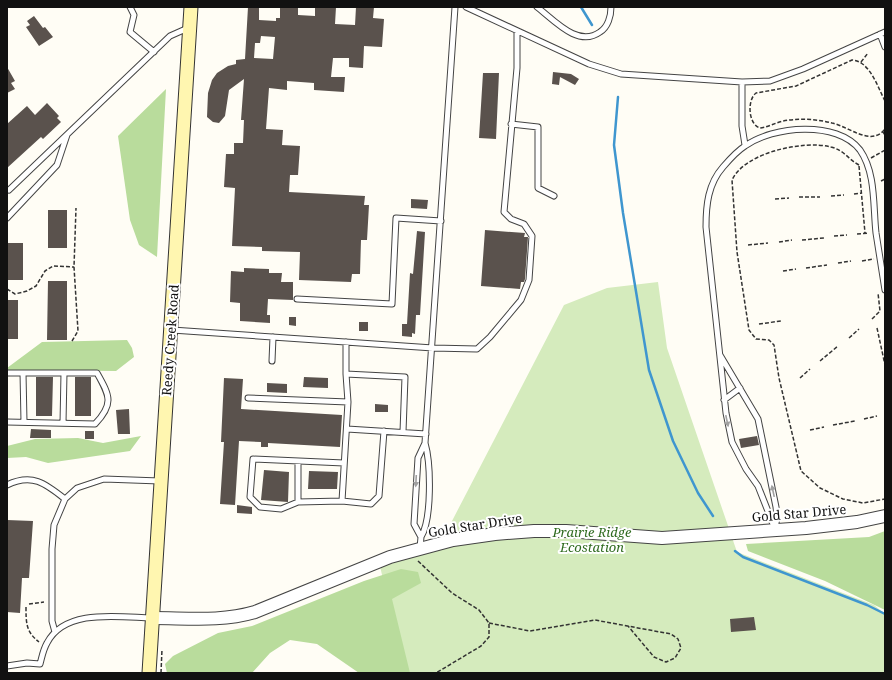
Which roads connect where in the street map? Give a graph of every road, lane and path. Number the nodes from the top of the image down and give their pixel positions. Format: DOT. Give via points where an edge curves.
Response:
graph roads {
  1 [pos="130,7"];
  2 [pos="191,7"];
  3 [pos="455,7"];
  4 [pos="466,7"];
  5 [pos="538,7"];
  6 [pos="611,7"];
  7 [pos="190,27"];
  8 [pos="517,32"];
  9 [pos="883,33"];
  10 [pos="885,47"];
  11 [pos="154,52"];
  12 [pos="868,53"];
  13 [pos="861,62"];
  14 [pos="742,82"];
  15 [pos="885,101"];
  16 [pos="512,124"];
  17 [pos="885,129"];
  18 [pos="883,132"];
  19 [pos="68,134"];
  20 [pos="885,135"];
  21 [pos="745,146"];
  22 [pos="885,150"];
  23 [pos="871,158"];
  24 [pos="862,163"];
  25 [pos="859,165"];
  26 [pos="885,179"];
  27 [pos="881,181"];
  28 [pos="9,190"];
  29 [pos="862,193"];
  30 [pos="854,194"];
  31 [pos="844,195"];
  32 [pos="554,196"];
  33 [pos="831,196"];
  34 [pos="799,197"];
  35 [pos="820,197"];
  36 [pos="789,198"];
  37 [pos="775,199"];
  38 [pos="76,208"];
  39 [pos="7,218"];
  40 [pos="441,221"];
  41 [pos="871,233"];
  42 [pos="857,234"];
  43 [pos="865,234"];
  44 [pos="847,235"];
  45 [pos="834,236"];
  46 [pos="824,238"];
  47 [pos="792,240"];
  48 [pos="802,240"];
  49 [pos="779,242"];
  50 [pos="768,243"];
  51 [pos="748,245"];
  52 [pos="862,261"];
  53 [pos="851,262"];
  54 [pos="838,263"];
  55 [pos="827,265"];
  56 [pos="874,266"];
  57 [pos="74,267"];
  58 [pos="806,268"];
  59 [pos="796,269"];
  60 [pos="783,271"];
  61 [pos="877,288"];
  62 [pos="7,289"];
  63 [pos="885,290"];
  64 [pos="297,299"];
  65 [pos="872,319"];
  66 [pos="781,321"];
  67 [pos="759,324"];
  68 [pos="877,328"];
  69 [pos="860,329"];
  70 [pos="171,330"];
  71 [pos="273,336"];
  72 [pos="849,338"];
  73 [pos="72,341"];
  74 [pos="346,342"];
  75 [pos="838,346"];
  76 [pos="433,348"];
  77 [pos="719,354"];
  78 [pos="272,361"];
  79 [pos="820,361"];
  80 [pos="885,365"];
  81 [pos="810,370"];
  82 [pos="7,373"];
  83 [pos="23,373"];
  84 [pos="64,373"];
  85 [pos="346,374"];
  86 [pos="800,378"];
  87 [pos="740,388"];
  88 [pos="248,398"];
  89 [pos="724,400"];
  90 [pos="348,402"];
  91 [pos="877,416"];
  92 [pos="864,419"];
  93 [pos="855,421"];
  94 [pos="7,422"];
  95 [pos="24,422"];
  96 [pos="62,423"];
  97 [pos="833,425"];
  98 [pos="824,427"];
  99 [pos="347,429"];
  100 [pos="810,430"];
  101 [pos="384,431"];
  102 [pos="403,432"];
  103 [pos="426,434"];
  104 [pos="425,444"];
  105 [pos="298,461"];
  106 [pos="344,463"];
  107 [pos="161,482"];
  108 [pos="7,485"];
  109 [pos="65,499"];
  110 [pos="885,499"];
  111 [pos="342,500"];
  112 [pos="298,502"];
  113 [pos="885,516"];
  114 [pos="775,530"];
  115 [pos="417,545"];
  116 [pos="44,602"];
  117 [pos="29,604"];
  118 [pos="26,607"];
  119 [pos="153,618"];
  120 [pos="489,623"];
  121 [pos="628,626"];
  122 [pos="55,632"];
  123 [pos="39,642"];
  124 [pos="7,666"];
  125 [pos="149,673"];
  126 [pos="436,673"];
  1 -- 11 [label="lane" via="134,15 130,32"];
  2 -- 7 [label="main road, Reedy Creek Road"];
  3 -- 40 [label="lane"];
  4 -- 8 [label="lane"];
  5 -- 6 [label="lane" via="567,31 582,37 592,37 601,32 607,23"];
  7 -- 11 [label="lane" via="170,36"];
  7 -- 70 [label="main road, Reedy Creek Road"];
  8 -- 14 [label="lane" via="589,64 621,74"];
  8 -- 16 [label="lane"];
  9 -- 10 [label="lane"];
  9 -- 14 [label="lane" via="804,69 770,81"];
  11 -- 19 [label="lane"];
  12 -- 13 [label="path"];
  13 -- 15 [label="path"];
  13 -- 18 [label="path" via="852,60 796,86 756,93 752,98 752,122 760,128 790,120 823,121 842,125 871,137"];
  14 -- 21 [label="lane" via="742,126"];
  16 -- 32 [label="lane" via="538,127 538,188"];
  16 -- 76 [label="lane" via="504,212 511,220 524,224 532,236 529,280 521,300 477,349"];
  17 -- 18 [label="path"];
  18 -- 20 [label="path"];
  19 -- 28 [label="lane"];
  19 -- 39 [label="lane" via="57,165"];
  21 -- 63 [label="lane" via="778,132 810,128 835,133 854,144 869,170"];
  21 -- 77 [label="lane" via="722,167 711,187 706,205"];
  22 -- 23 [label="path"];
  24 -- 25 [label="path"];
  25 -- 29 [label="path"];
  25 -- 110 [label="path" via="838,149 813,145 774,150 747,165 736,173 732,180 736,245 749,330 756,339 769,340 774,345 779,378 801,471 820,488 844,499 863,503"];
  26 -- 27 [label="path"];
  29 -- 30 [label="path"];
  29 -- 43 [label="path"];
  31 -- 33 [label="path"];
  34 -- 35 [label="path"];
  36 -- 37 [label="path"];
  38 -- 57 [label="path"];
  40 -- 64 [label="lane" via="396,218 392,304"];
  40 -- 76 [label="lane"];
  41 -- 43 [label="path"];
  42 -- 43 [label="path"];
  44 -- 45 [label="path"];
  46 -- 48 [label="path"];
  47 -- 49 [label="path"];
  50 -- 51 [label="path"];
  52 -- 56 [label="path" via="874,259"];
  53 -- 54 [label="path"];
  55 -- 58 [label="path"];
  57 -- 62 [label="path" via="53,266 45,271 36,286 27,292 15,294"];
  57 -- 73 [label="path" via="78,331"];
  59 -- 60 [label="path"];
  61 -- 65 [label="path" via="880,309"];
  66 -- 67 [label="path"];
  68 -- 80 [label="path"];
  69 -- 72 [label="path"];
  70 -- 71 [label="lane"];
  70 -- 107 [label="main road, Reedy Creek Road"];
  71 -- 74 [label="lane"];
  71 -- 78 [label="lane"];
  74 -- 76 [label="lane"];
  74 -- 85 [label="lane"];
  75 -- 79 [label="path"];
  76 -- 103 [label="lane"];
  77 -- 87 [label="lane"];
  77 -- 89 [label="lane"];
  81 -- 86 [label="path"];
  82 -- 83 [label="lane"];
  83 -- 84 [label="lane"];
  83 -- 95 [label="lane"];
  84 -- 96 [label="lane"];
  84 -- 96 [label="lane" via="97,373 109,394 106,413 95,424"];
  85 -- 90 [label="lane"];
  85 -- 102 [label="lane" via="404,377"];
  87 -- 89 [label="lane"];
  114 -- 87 [label="lane, one-way" via="776,507 758,419"];
  88 -- 90 [label="lane"];
  89 -- 114 [label="lane, one-way" via="732,442 758,486"];
  90 -- 99 [label="lane"];
  91 -- 92 [label="path"];
  93 -- 97 [label="path"];
  94 -- 95 [label="lane"];
  95 -- 96 [label="lane"];
  98 -- 100 [label="path"];
  99 -- 101 [label="lane"];
  99 -- 106 [label="lane"];
  101 -- 102 [label="lane"];
  101 -- 111 [label="lane" via="379,496 371,504"];
  102 -- 103 [label="lane"];
  103 -- 104 [label="lane"];
  104 -- 115 [label="lane, one-way" via="418,458 414,524"];
  104 -- 115 [label="lane" via="429,458 428,519"];
  105 -- 106 [label="lane"];
  105 -- 112 [label="lane"];
  105 -- 112 [label="lane" via="253,459 250,497 260,507 281,509"];
  106 -- 111 [label="lane"];
  107 -- 109 [label="lane" via="104,479 76,488"];
  107 -- 119 [label="main road, Reedy Creek Road"];
  108 -- 109 [label="lane" via="25,479 39,480"];
  109 -- 122 [label="lane" via="54,525 52,549 52,621"];
  111 -- 112 [label="lane"];
  113 -- 114 [label="street, Gold Star Drive" via="857,522"];
  114 -- 115 [label="street, Gold Star Drive" via="662,538 534,531"];
  115 -- 119 [label="street, Gold Star Drive" via="256,612 238,617"];
  115 -- 120 [label="path" via="422,566 452,592 479,610"];
  116 -- 117 [label="path"];
  118 -- 123 [label="path" via="26,626"];
  119 -- 122 [label="lane" via="106,616 75,620"];
  119 -- 125 [label="main road, Reedy Creek Road"];
  120 -- 121 [label="path" via="530,631 595,620"];
  120 -- 126 [label="path" via="489,637 481,646"];
  121 -- 121 [label="path" via="671,634 678,639 681,648 675,658 666,662 654,657"];
  122 -- 124 [label="lane" via="47,643 40,664"];
}
